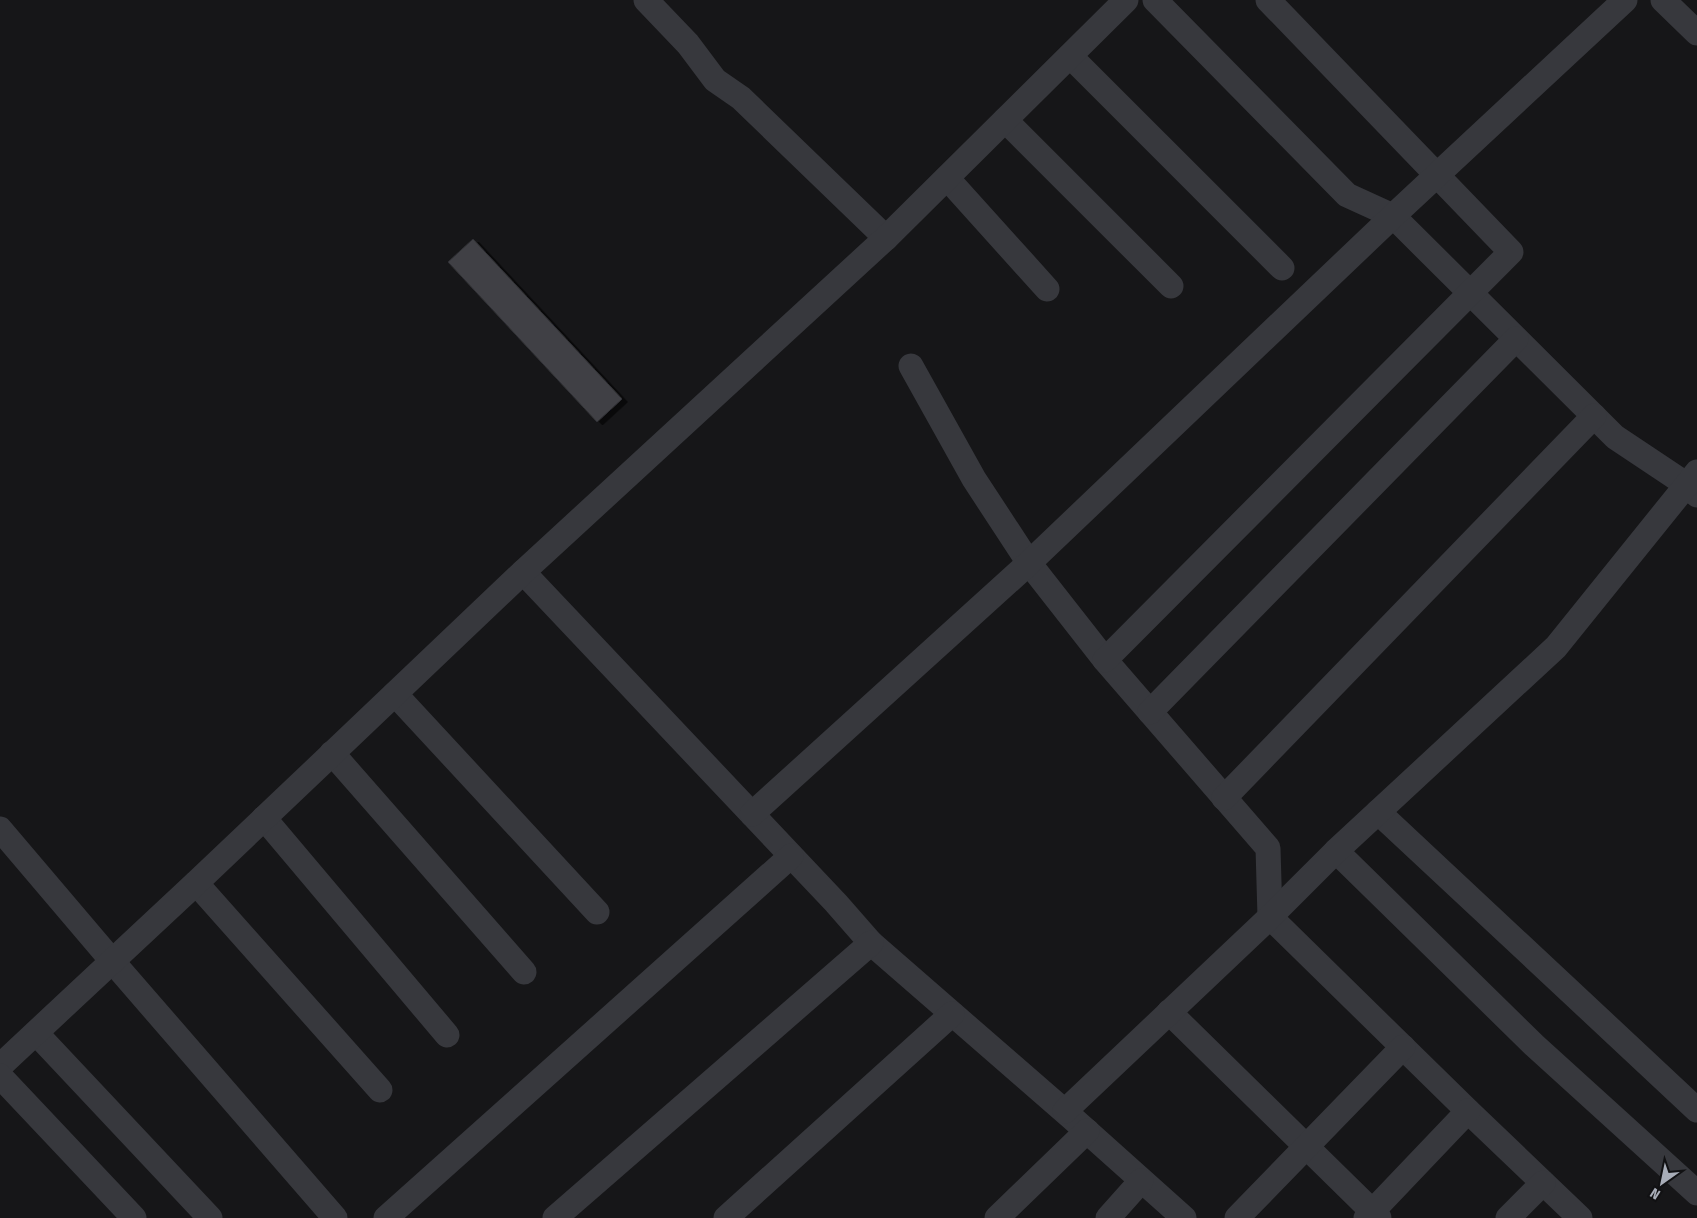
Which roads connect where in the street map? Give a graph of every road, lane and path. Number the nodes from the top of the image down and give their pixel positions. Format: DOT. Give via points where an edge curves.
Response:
graph roads {
  1 [pos="646,0"];
  2 [pos="1126,0"];
  3 [pos="1155,0"];
  4 [pos="1268,0"];
  5 [pos="1625,0"];
  6 [pos="1664,0"];
  7 [pos="1697,33"];
  8 [pos="1070,56"];
  9 [pos="1005,120"];
  10 [pos="1437,175"];
  11 [pos="947,178"];
  12 [pos="1393,216"];
  13 [pos="886,238"];
  14 [pos="1282,268"];
  15 [pos="1170,286"];
  16 [pos="1047,289"];
  17 [pos="1471,293"];
  18 [pos="1516,339"];
  19 [pos="911,366"];
  20 [pos="1594,416"];
  21 [pos="1694,484"];
  22 [pos="1029,563"];
  23 [pos="523,572"];
  24 [pos="1104,660"];
  25 [pos="394,694"];
  26 [pos="1150,712"];
  27 [pos="332,753"];
  28 [pos="1224,798"];
  29 [pos="1378,812"];
  30 [pos="752,814"];
  31 [pos="264,818"];
  32 [pos="0,829"];
  33 [pos="1336,851"];
  34 [pos="791,856"];
  35 [pos="196,883"];
  36 [pos="597,912"];
  37 [pos="1270,917"];
  38 [pos="871,943"];
  39 [pos="112,962"];
  40 [pos="524,972"];
  41 [pos="1169,1012"];
  42 [pos="952,1014"];
  43 [pos="36,1033"];
  44 [pos="447,1035"];
  45 [pos="1403,1047"];
  46 [pos="0,1066"];
  47 [pos="0,1076"];
  48 [pos="380,1090"];
  49 [pos="1697,1110"];
  50 [pos="1065,1111"];
  51 [pos="1468,1111"];
  52 [pos="1087,1131"];
  53 [pos="1306,1147"];
  54 [pos="1141,1181"];
  55 [pos="1543,1183"];
  56 [pos="1697,1193"];
  57 [pos="1373,1216"];
  58 [pos="558,1217"];
  59 [pos="134,1218"];
  60 [pos="210,1218"];
  61 [pos="335,1218"];
  62 [pos="386,1218"];
  63 [pos="726,1218"];
  64 [pos="996,1218"];
  65 [pos="1108,1218"];
  66 [pos="1184,1218"];
  67 [pos="1237,1218"];
  68 [pos="1508,1218"];
  69 [pos="1580,1218"];
  1 -- 13 [label="street" via="688,44 715,80 741,98"];
  2 -- 8 [label="street"];
  3 -- 12 [label="street" via="1347,195"];
  4 -- 10 [label="street"];
  5 -- 10 [label="street"];
  6 -- 7 [label="street"];
  8 -- 9 [label="street"];
  8 -- 14 [label="street"];
  9 -- 11 [label="street"];
  9 -- 15 [label="street"];
  10 -- 12 [label="street"];
  10 -- 17 [label="street" via="1511,252"];
  11 -- 13 [label="street"];
  11 -- 16 [label="street"];
  12 -- 17 [label="street"];
  12 -- 22 [label="street"];
  13 -- 23 [label="street"];
  17 -- 18 [label="street"];
  17 -- 24 [label="street"];
  18 -- 20 [label="street"];
  18 -- 26 [label="street"];
  19 -- 22 [label="street" via="974,478"];
  20 -- 21 [label="street" via="1615,436"];
  20 -- 28 [label="street"];
  21 -- 29 [label="street" via="1556,647"];
  22 -- 24 [label="street"];
  22 -- 30 [label="street"];
  23 -- 25 [label="street"];
  23 -- 30 [label="street"];
  24 -- 26 [label="street"];
  25 -- 27 [label="street"];
  25 -- 36 [label="street"];
  26 -- 28 [label="street"];
  27 -- 31 [label="street"];
  27 -- 40 [label="street"];
  28 -- 37 [label="street" via="1268,848"];
  29 -- 33 [label="street"];
  29 -- 49 [label="street"];
  30 -- 34 [label="street"];
  31 -- 35 [label="street"];
  31 -- 44 [label="street"];
  32 -- 39 [label="street"];
  33 -- 37 [label="street"];
  33 -- 56 [label="street" via="1534,1045"];
  34 -- 38 [label="street"];
  34 -- 62 [label="street"];
  35 -- 39 [label="street"];
  35 -- 48 [label="street"];
  37 -- 41 [label="street"];
  37 -- 45 [label="street"];
  38 -- 42 [label="street"];
  38 -- 58 [label="street"];
  39 -- 43 [label="street"];
  39 -- 61 [label="street"];
  41 -- 50 [label="street"];
  41 -- 53 [label="street"];
  42 -- 50 [label="street"];
  42 -- 63 [label="street"];
  43 -- 46 [label="street"];
  43 -- 60 [label="street"];
  45 -- 51 [label="street"];
  45 -- 53 [label="street"];
  47 -- 59 [label="street"];
  50 -- 52 [label="street"];
  51 -- 55 [label="street"];
  51 -- 57 [label="street"];
  52 -- 54 [label="street"];
  52 -- 64 [label="street"];
  53 -- 57 [label="street"];
  53 -- 67 [label="street"];
  54 -- 65 [label="street"];
  54 -- 66 [label="street"];
  55 -- 68 [label="street"];
  55 -- 69 [label="street"];
}
